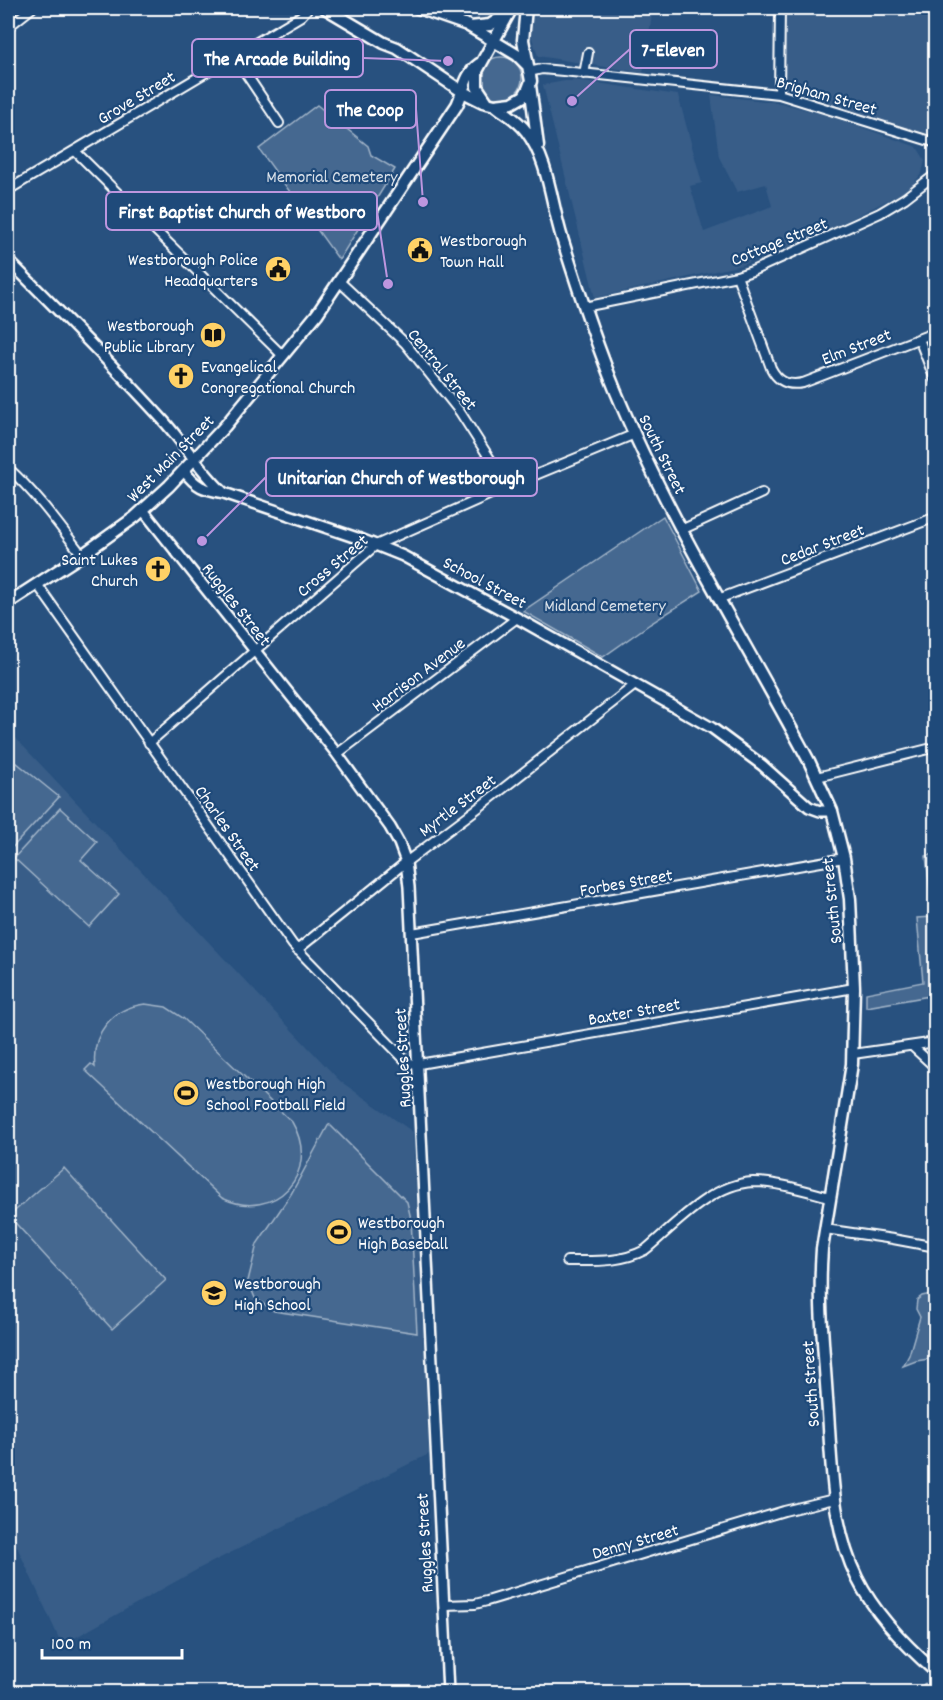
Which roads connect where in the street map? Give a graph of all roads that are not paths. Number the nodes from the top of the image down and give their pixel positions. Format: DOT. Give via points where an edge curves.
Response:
graph roads {
  1 [pos="32,8"];
  2 [pos="308,8"];
  3 [pos="325,8"];
  4 [pos="418,8"];
  5 [pos="444,8"];
  6 [pos="526,8"];
  7 [pos="780,8"];
  8 [pos="510,10"];
  9 [pos="452,18"];
  10 [pos="8,27"];
  11 [pos="470,27"];
  12 [pos="494,40"];
  13 [pos="511,52"];
  14 [pos="588,53"];
  15 [pos="234,56"];
  16 [pos="481,62"];
  17 [pos="528,68"];
  18 [pos="584,74"];
  19 [pos="530,84"];
  20 [pos="779,94"];
  21 [pos="461,95"];
  22 [pos="491,104"];
  23 [pos="279,123"];
  24 [pos="936,143"];
  25 [pos="75,151"];
  26 [pos="540,159"];
  27 [pos="936,174"];
  28 [pos="8,190"];
  29 [pos="8,260"];
  30 [pos="737,276"];
  31 [pos="340,282"];
  32 [pos="584,307"];
  33 [pos="936,332"];
  34 [pos="919,339"];
  35 [pos="283,356"];
  36 [pos="936,382"];
  37 [pos="635,434"];
  38 [pos="195,459"];
  39 [pos="8,468"];
  40 [pos="184,471"];
  41 [pos="508,487"];
  42 [pos="224,493"];
  43 [pos="762,493"];
  44 [pos="143,510"];
  45 [pos="936,517"];
  46 [pos="681,530"];
  47 [pos="376,545"];
  48 [pos="82,555"];
  49 [pos="37,584"];
  50 [pos="718,599"];
  51 [pos="8,603"];
  52 [pos="518,618"];
  53 [pos="254,651"];
  54 [pos="635,685"];
  55 [pos="149,743"];
  56 [pos="936,747"];
  57 [pos="337,754"];
  58 [pos="817,777"];
  59 [pos="832,811"];
  60 [pos="844,858"];
  61 [pos="406,862"];
  62 [pos="412,933"];
  63 [pos="297,950"];
  64 [pos="854,988"];
  65 [pos="936,1042"];
  66 [pos="912,1046"];
  67 [pos="853,1054"];
  68 [pos="419,1064"];
  69 [pos="936,1068"];
  70 [pos="831,1197"];
  71 [pos="825,1229"];
  72 [pos="936,1247"];
  73 [pos="567,1261"];
  74 [pos="834,1499"];
  75 [pos="444,1605"];
  76 [pos="936,1672"];
  77 [pos="448,1692"];
  1 -- 10 [label="street"];
  2 -- 15 [label="street, Grove Street"];
  3 -- 21 [label="main road" via="413,58"];
  4 -- 9 [label="main road"];
  5 -- 9 [label="street"];
  6 -- 17 [label="main road" via="523,29"];
  7 -- 20 [label="street"];
  8 -- 11 [label="main road" via="490,25"];
  8 -- 12 [label="main road, West Main Street"];
  9 -- 11 [label="main road"];
  11 -- 12 [label="main road"];
  12 -- 13 [label="main road"];
  12 -- 16 [label="main road, West Main Street"];
  13 -- 16 [label="main road" via="495,51"];
  13 -- 17 [label="main road"];
  14 -- 18 [label="street"];
  15 -- 23 [label="street"];
  15 -- 25 [label="street, Grove Street"];
  16 -- 21 [label="main road, West Main Street" via="468,77"];
  16 -- 22 [label="main road" via="476,84"];
  17 -- 18 [label="street, Brigham Street"];
  17 -- 19 [label="main road"];
  18 -- 20 [label="street, Brigham Street"];
  19 -- 22 [label="main road" via="520,99 508,105"];
  19 -- 26 [label="main road, South Street"];
  20 -- 24 [label="street, Brigham Street"];
  21 -- 22 [label="main road"];
  21 -- 31 [label="main road, West Main Street"];
  22 -- 26 [label="main road, South Street" via="526,131"];
  25 -- 28 [label="street, Grove Street"];
  25 -- 35 [label="street"];
  26 -- 32 [label="main road, South Street"];
  27 -- 30 [label="street, Cottage Street" via="880,213"];
  29 -- 38 [label="street, School Street"];
  30 -- 32 [label="street, Cottage Street"];
  30 -- 34 [label="street, Elm Street" via="771,368 786,383 803,383"];
  31 -- 35 [label="main road, West Main Street"];
  31 -- 41 [label="street, Central Street" via="405,343 460,412"];
  32 -- 37 [label="main road, South Street"];
  33 -- 34 [label="street, Elm Street"];
  34 -- 36 [label="street"];
  35 -- 38 [label="main road, West Main Street"];
  37 -- 41 [label="street, Cross Street"];
  37 -- 46 [label="main road, South Street"];
  38 -- 40 [label="main road, West Main Street"];
  38 -- 42 [label="street, School Street"];
  39 -- 48 [label="street"];
  40 -- 42 [label="street, School Street" via="202,489"];
  40 -- 44 [label="main road, West Main Street"];
  41 -- 47 [label="street, Cross Street"];
  42 -- 47 [label="street, School Street"];
  43 -- 46 [label="street"];
  44 -- 48 [label="main road, West Main Street"];
  44 -- 53 [label="street, Ruggles Street"];
  45 -- 50 [label="street, Cedar Street"];
  46 -- 50 [label="main road, South Street"];
  47 -- 52 [label="street, School Street"];
  47 -- 53 [label="street, Cross Street"];
  48 -- 49 [label="main road, West Main Street"];
  49 -- 51 [label="main road, West Main Street"];
  49 -- 55 [label="street, Charles Street"];
  50 -- 58 [label="main road, South Street"];
  52 -- 54 [label="street, School Street"];
  52 -- 57 [label="street, Harrison Avenue"];
  53 -- 55 [label="street, Cross Street"];
  53 -- 57 [label="street, Ruggles Street"];
  54 -- 59 [label="street, School Street" via="729,739 809,807"];
  54 -- 61 [label="street, Myrtle Street"];
  55 -- 63 [label="street, Charles Street"];
  56 -- 58 [label="street"];
  57 -- 61 [label="street, Ruggles Street" via="390,826"];
  58 -- 59 [label="main road, South Street"];
  59 -- 60 [label="main road, South Street"];
  60 -- 62 [label="street, Forbes Street"];
  60 -- 64 [label="main road, South Street"];
  61 -- 62 [label="street, Ruggles Street"];
  61 -- 63 [label="street, Myrtle Street"];
  62 -- 68 [label="street, Ruggles Street"];
  63 -- 68 [label="street, Charles Street" via="408,1063"];
  64 -- 67 [label="main road, South Street"];
  64 -- 68 [label="street, Baxter Street"];
  65 -- 66 [label="street"];
  66 -- 67 [label="street"];
  66 -- 69 [label="street"];
  67 -- 70 [label="main road, South Street"];
  68 -- 75 [label="street, Ruggles Street"];
  70 -- 71 [label="main road, South Street"];
  70 -- 73 [label="street" via="768,1183 732,1186 709,1197 635,1255 614,1261"];
  71 -- 72 [label="street"];
  71 -- 74 [label="main road, South Street" via="820,1291"];
  74 -- 75 [label="street, Denny Street" via="487,1601"];
  74 -- 76 [label="main road, South Street" via="843,1542 857,1578 898,1635"];
  75 -- 77 [label="street, Ruggles Street"];
}
